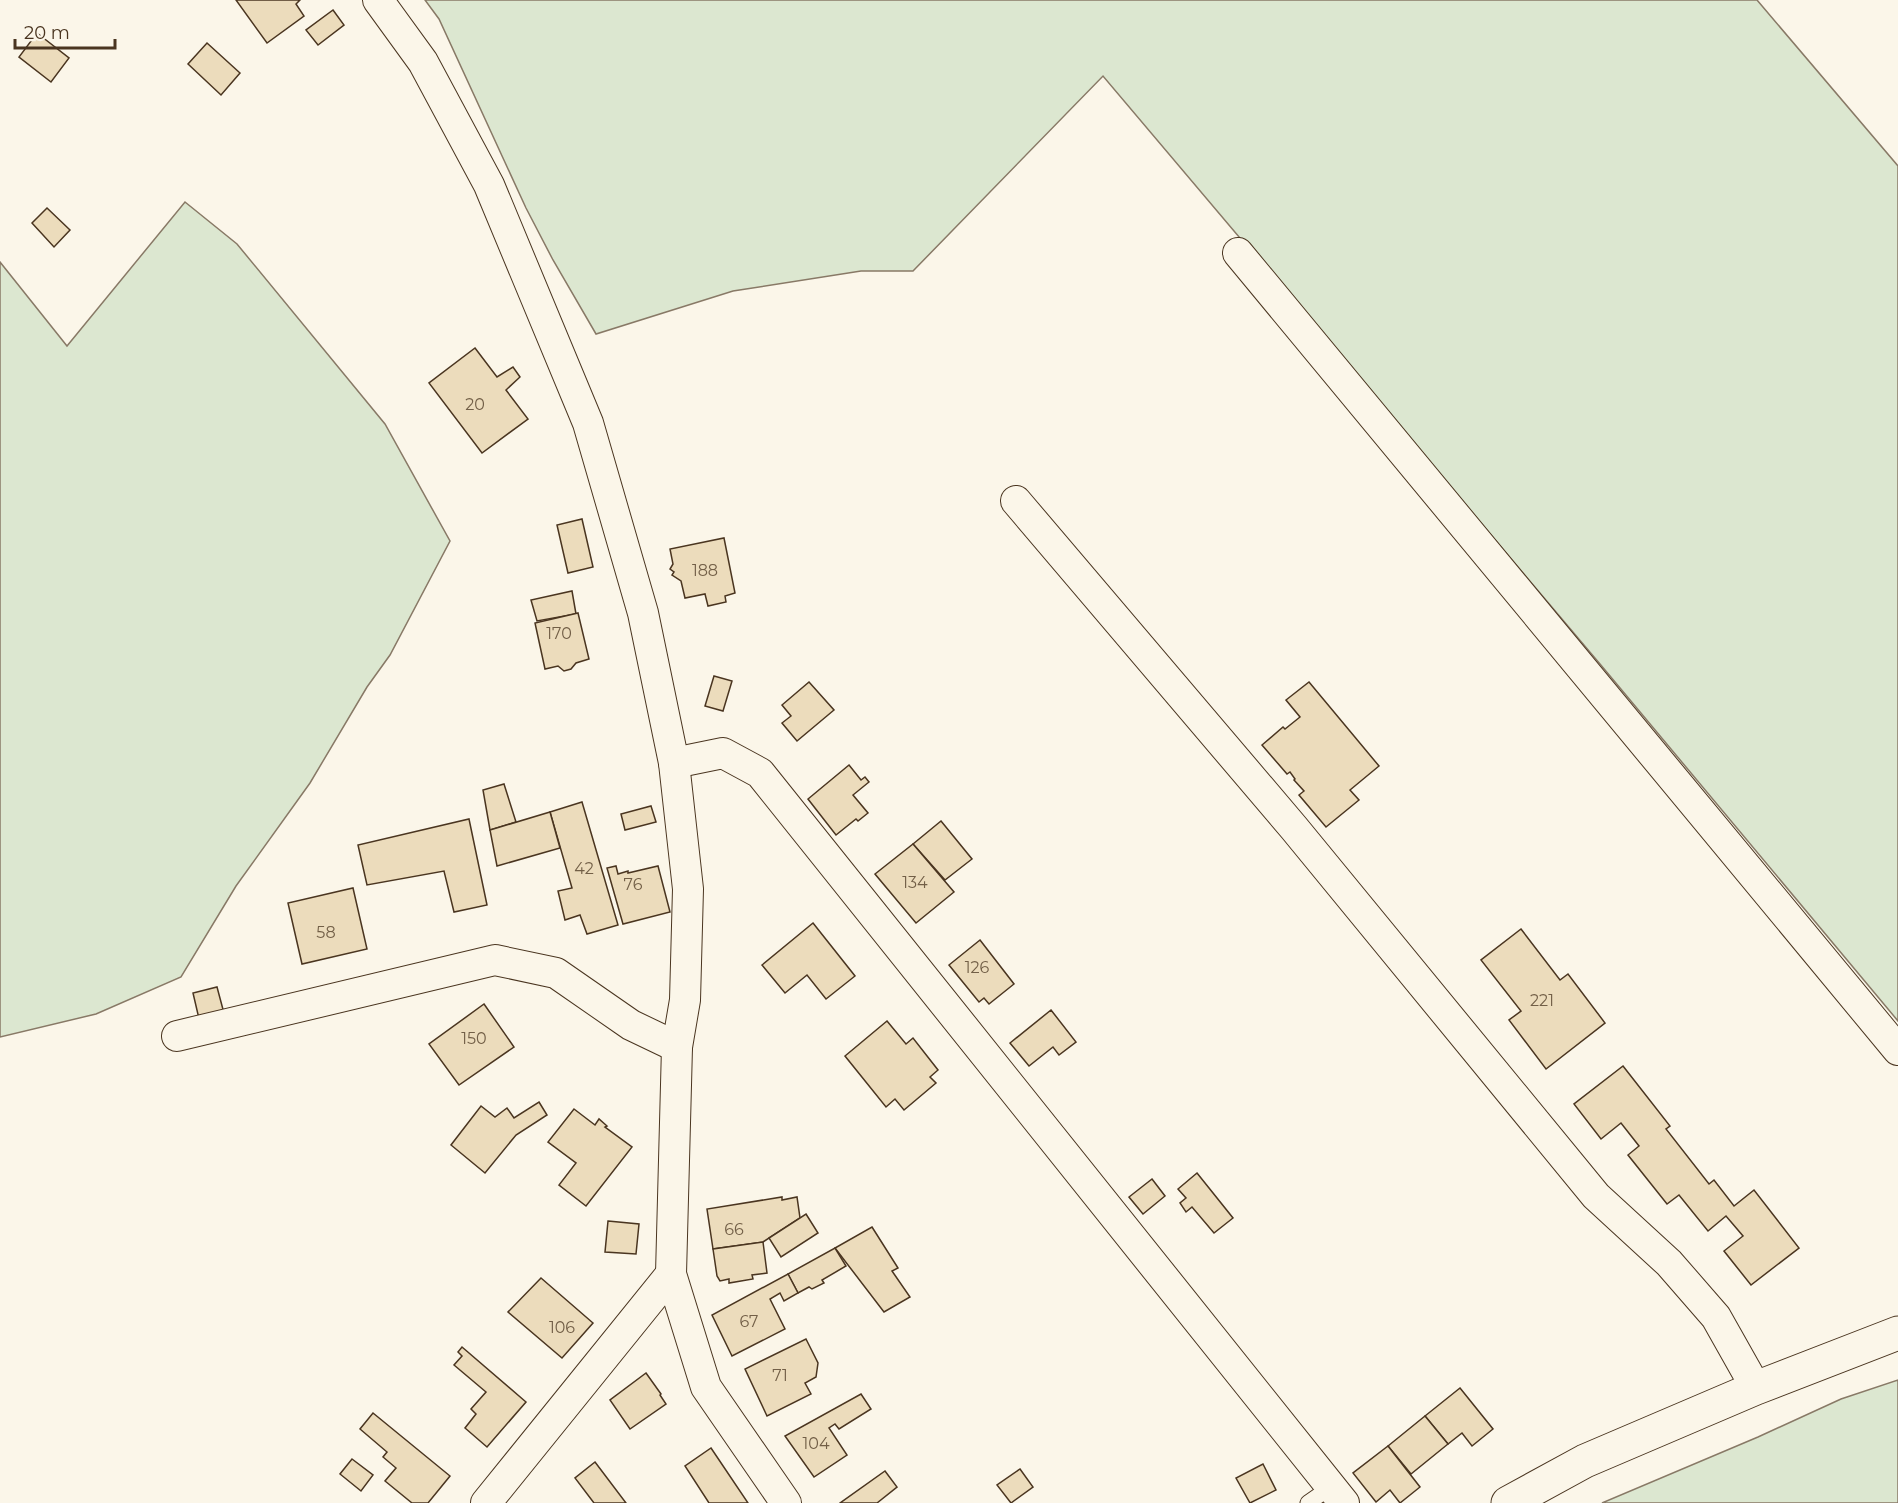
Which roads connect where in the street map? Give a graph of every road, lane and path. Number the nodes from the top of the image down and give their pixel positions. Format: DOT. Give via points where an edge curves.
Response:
graph roads {
  1 [pos="378,0"];
  2 [pos="1238,253"];
  3 [pos="1016,501"];
  4 [pos="674,763"];
  5 [pos="177,1036"];
  6 [pos="677,1047"];
  7 [pos="1898,1050"];
  8 [pos="671,1274"];
  9 [pos="1898,1333"];
  10 [pos="1756,1388"];
  11 [pos="1328,1498"];
  12 [pos="486,1503"];
  13 [pos="786,1503"];
  14 [pos="1508,1503"];
  1 -- 4 [label="street" via="423,62 489,185 588,423 643,613"];
  2 -- 7 [label="street"];
  3 -- 10 [label="street" via="1294,828 1596,1196 1670,1263 1716,1317"];
  4 -- 6 [label="street" via="688,889 685,1000"];
  4 -- 11 [label="street" via="723,753 760,773"];
  5 -- 6 [label="street" via="495,960 556,973 631,1025"];
  6 -- 8 [label="street"];
  8 -- 12 [label="street"];
  8 -- 13 [label="street" via="705,1387"];
  9 -- 10 [label="street"];
  10 -- 14 [label="street" via="1585,1461"];
}
